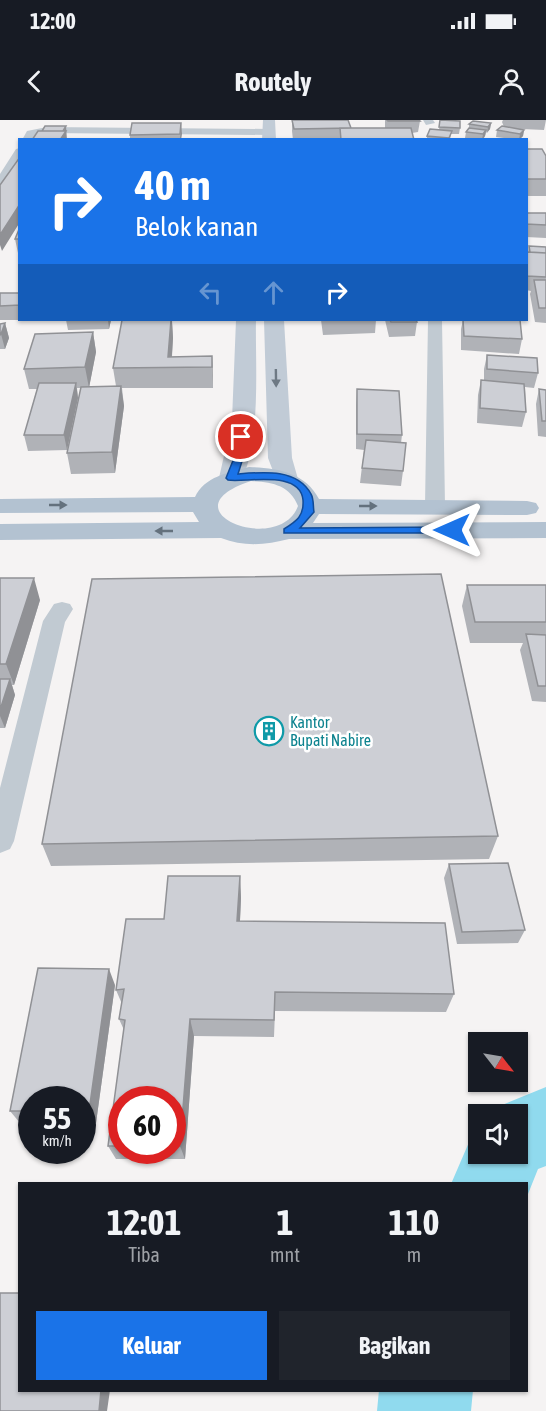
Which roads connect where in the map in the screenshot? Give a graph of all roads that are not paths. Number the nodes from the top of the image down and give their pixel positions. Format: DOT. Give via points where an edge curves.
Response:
graph roads {
  1 [pos="252,130"];
  2 [pos="269,130"];
  3 [pos="28,138"];
  4 [pos="16,149"];
  5 [pos="0,183"];
  6 [pos="246,321"];
  7 [pos="274,321"];
  8 [pos="435,321"];
  9 [pos="231,478"];
  10 [pos="286,479"];
  11 [pos="203,504"];
  12 [pos="0,506"];
  13 [pos="310,506"];
  14 [pos="435,506"];
  15 [pos="546,508"];
  16 [pos="222,530"];
  17 [pos="546,530"];
  18 [pos="288,531"];
  19 [pos="0,532"];
  20 [pos="62,609"];
  21 [pos="0,841"];
  1 -- 2 [label="street"];
  1 -- 3 [label="street" via="42,130"];
  4 -- 5 [label="street"];
  6 -- 9 [label="main road" via="241,437"];
  7 -- 10 [label="main road, one-way" via="279,446"];
  8 -- 14 [label="street"];
  9 -- 10 [label="main road" via="266,474"];
  9 -- 11 [label="main road" via="207,493"];
  10 -- 13 [label="main road" via="299,486"];
  12 -- 11 [label="main road, one-way"];
  11 -- 16 [label="main road" via="210,522"];
  13 -- 14 [label="main road, one-way"];
  13 -- 18 [label="main road" via="301,523"];
  14 -- 15 [label="main road"];
  16 -- 18 [label="main road" via="258,537"];
  16 -- 19 [label="main road, one-way"];
  17 -- 18 [label="main road"];
  20 -- 21 [label="street" via="54,621"];
}
